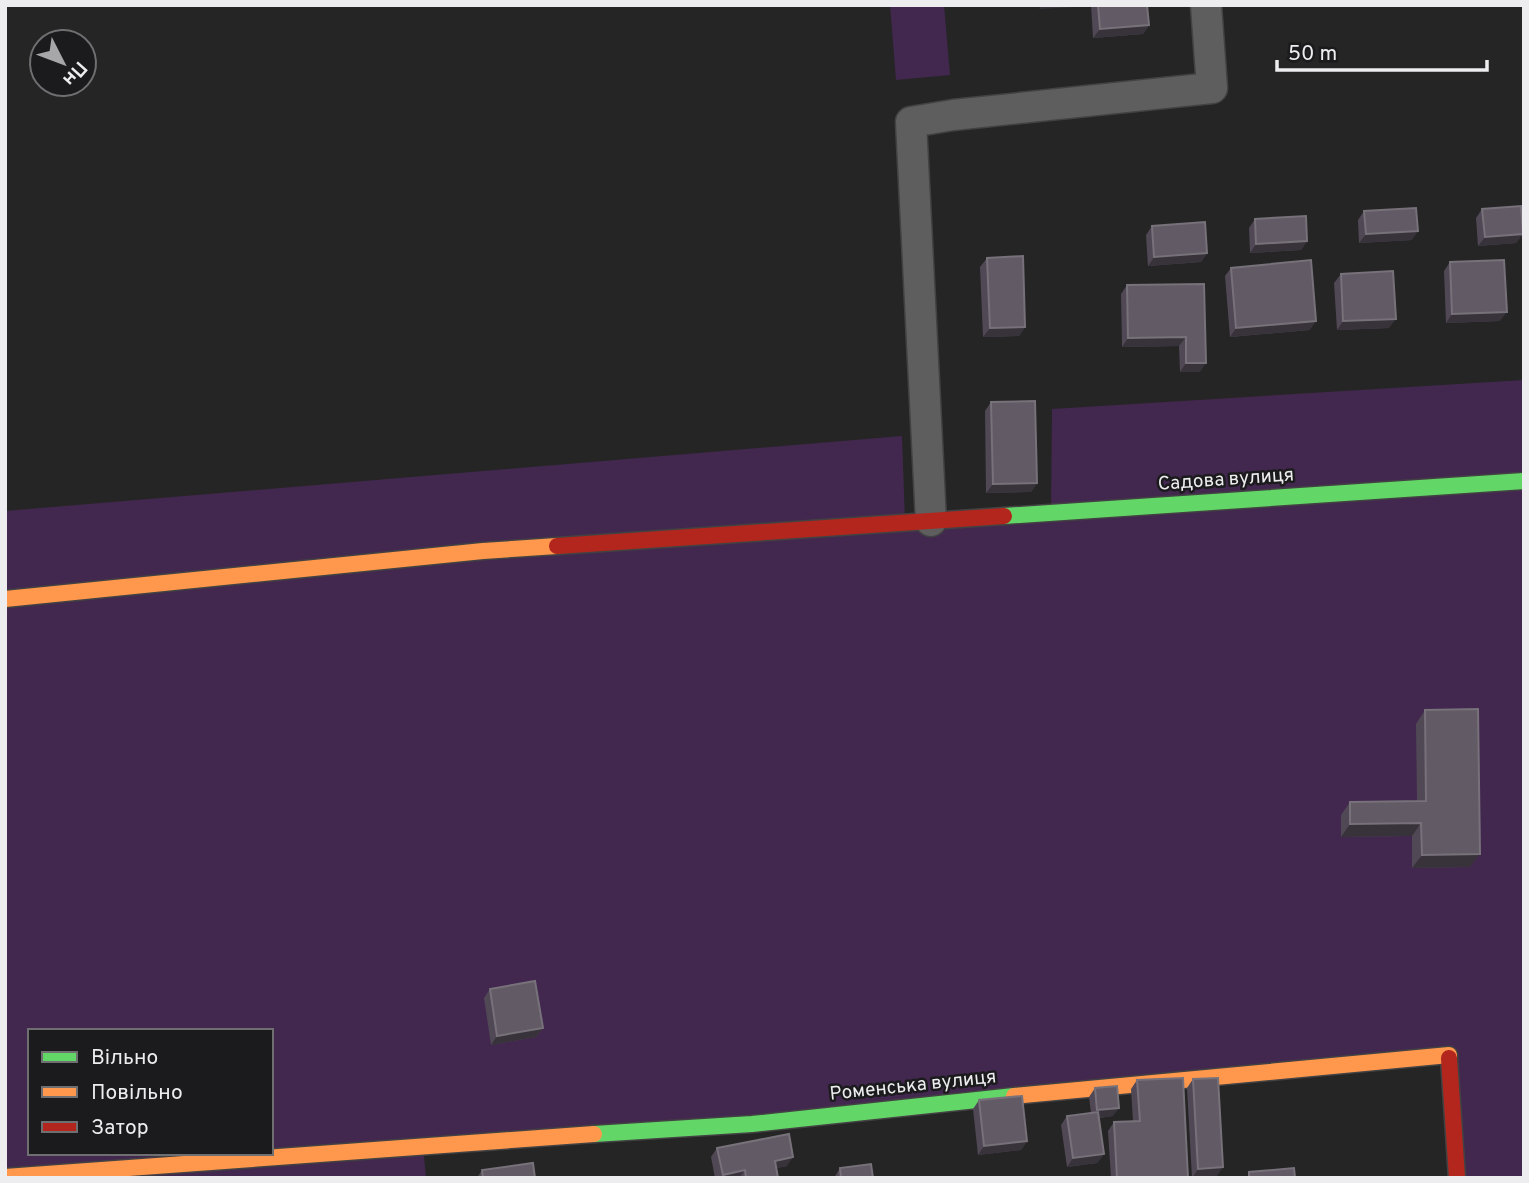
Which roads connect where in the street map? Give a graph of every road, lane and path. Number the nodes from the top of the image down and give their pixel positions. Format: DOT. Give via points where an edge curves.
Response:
graph roads {
  1 [pos="1206,5"];
  2 [pos="1524,481"];
  3 [pos="931,521"];
  4 [pos="5,599"];
  5 [pos="5,1177"];
  6 [pos="1457,1178"];
  1 -- 3 [label="street" via="1212,88 911,122"];
  2 -- 3 [label="street, Садова вулиця"];
  3 -- 4 [label="street, Садова вулиця" via="483,551"];
  5 -- 6 [label="street, Роменська вулиця" via="752,1124 1449,1055"];
}
